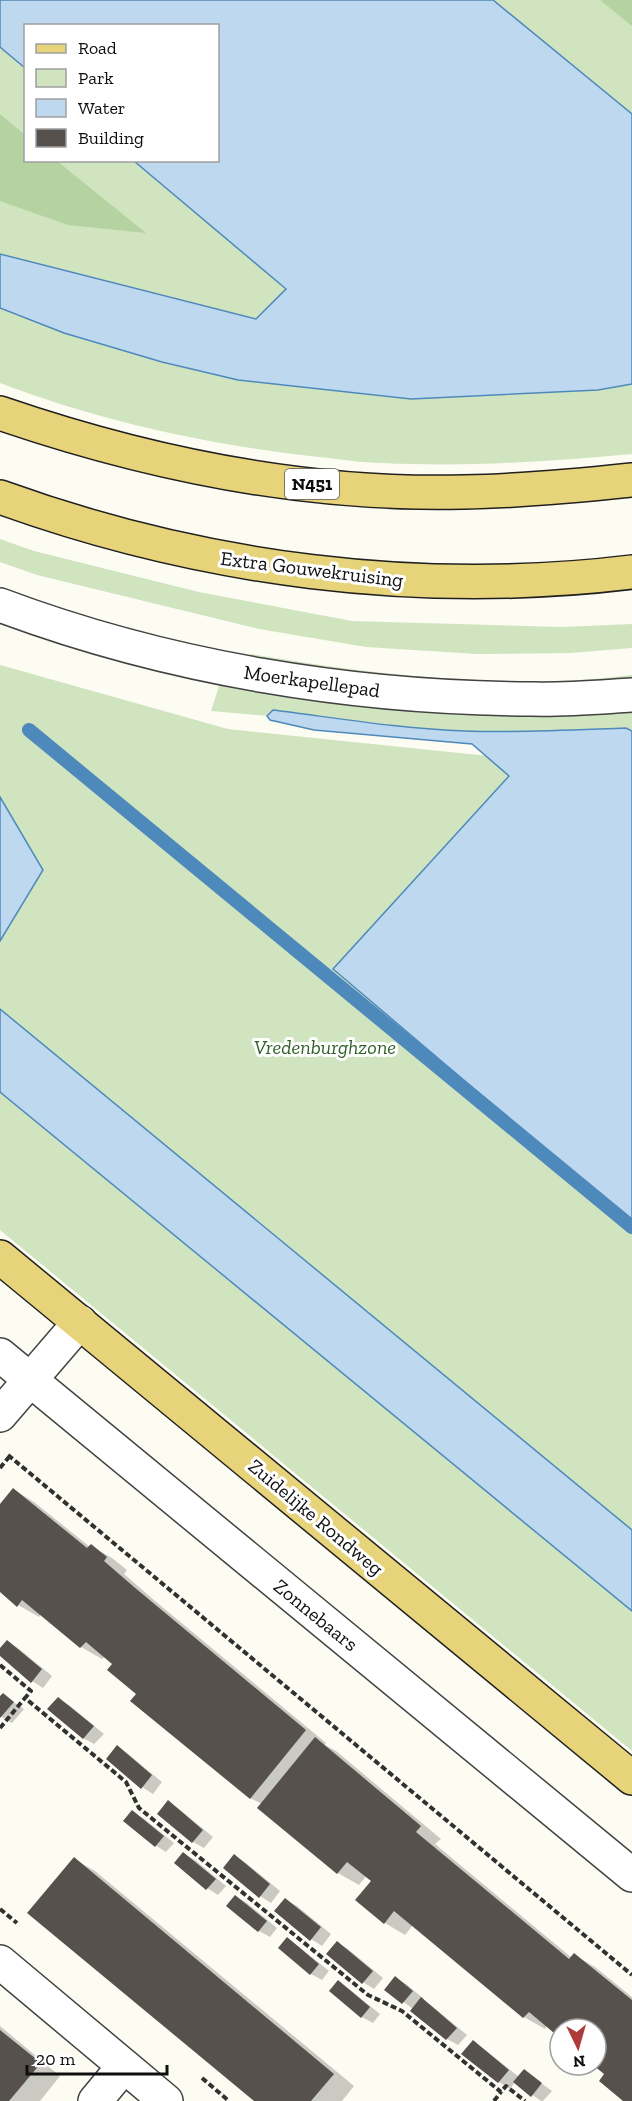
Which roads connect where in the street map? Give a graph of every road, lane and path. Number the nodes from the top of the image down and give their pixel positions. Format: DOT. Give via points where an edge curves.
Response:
graph roads {
  1 [pos="0,413"];
  2 [pos="632,480"];
  3 [pos="0,497"];
  4 [pos="632,572"];
  5 [pos="0,605"];
  6 [pos="632,695"];
  7 [pos="0,1257"];
  8 [pos="80,1322"];
  9 [pos="0,1355"];
  10 [pos="30,1380"];
  11 [pos="0,1415"];
  12 [pos="5,1453"];
  13 [pos="0,1665"];
  14 [pos="25,1698"];
  15 [pos="0,1728"];
  16 [pos="632,1779"];
  17 [pos="632,1875"];
  18 [pos="0,1962"];
  19 [pos="632,1975"];
  20 [pos="124,2066"];
  21 [pos="501,2092"];
  22 [pos="95,2101"];
  23 [pos="166,2101"];
  24 [pos="494,2101"];
  25 [pos="525,2101"];
  1 -- 2 [label="main road, N451" via="130,452 296,483 462,492"];
  3 -- 4 [label="main road, Extra Gouwekruising" via="159,545 320,573 460,583"];
  5 -- 6 [label="street, Moerkapellepad" via="110,640 228,669 310,682 411,695 477,698"];
  7 -- 8 [label="main road, Zuidelijke Rondweg"];
  8 -- 10 [label="street"];
  8 -- 16 [label="main road, Zuidelijke Rondweg"];
  9 -- 10 [label="street, Zonnebaars"];
  10 -- 11 [label="street"];
  10 -- 17 [label="street, Zonnebaars"];
  12 -- 19 [label="path"];
  13 -- 14 [label="path" via="31,1691"];
  14 -- 15 [label="path"];
  14 -- 21 [label="path" via="126,1782 139,1808 368,1995 402,2011"];
  18 -- 20 [label="street"];
  20 -- 22 [label="street"];
  20 -- 23 [label="street"];
  21 -- 24 [label="path"];
  21 -- 25 [label="path" via="506,2086"];
}
